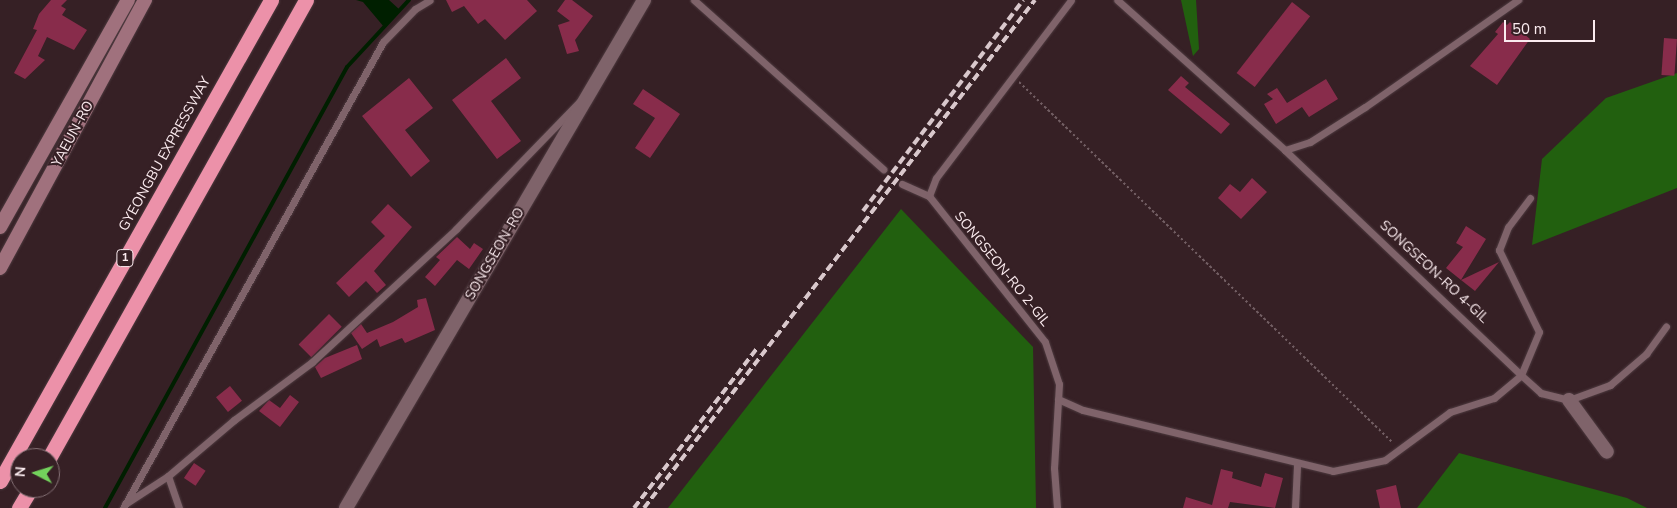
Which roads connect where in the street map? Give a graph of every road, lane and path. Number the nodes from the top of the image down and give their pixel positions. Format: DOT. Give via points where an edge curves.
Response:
graph roads {
  1 [pos="128,0"];
  2 [pos="146,0"];
  3 [pos="270,0"];
  4 [pos="306,0"];
  5 [pos="430,0"];
  6 [pos="644,0"];
  7 [pos="694,0"];
  8 [pos="1071,0"];
  9 [pos="1117,0"];
  10 [pos="1518,0"];
  11 [pos="1012,76"];
  12 [pos="590,93"];
  13 [pos="1285,150"];
  14 [pos="882,169"];
  15 [pos="902,184"];
  16 [pos="929,196"];
  17 [pos="1530,198"];
  18 [pos="0,227"];
  19 [pos="0,268"];
  20 [pos="1666,326"];
  21 [pos="1521,375"];
  22 [pos="1058,398"];
  23 [pos="1569,400"];
  24 [pos="54,448"];
  25 [pos="1398,448"];
  26 [pos="1607,452"];
  27 [pos="1298,465"];
  28 [pos="168,476"];
  29 [pos="0,481"];
  30 [pos="124,506"];
  31 [pos="179,508"];
  32 [pos="346,508"];
  33 [pos="1057,508"];
  34 [pos="1296,508"];
  1 -- 18 [label="main road, YAEUN-RO"];
  2 -- 19 [label="main road, YAEUN-RO"];
  3 -- 29 [label="highway, GYEONGBU EXPRESSWAY / 1"];
  4 -- 24 [label="highway, 1"];
  5 -- 30 [label="lane" via="414,8 383,42"];
  6 -- 12 [label="street, SONGSEON-RO"];
  7 -- 14 [label="lane"];
  8 -- 11 [label="lane"];
  9 -- 13 [label="lane, SONGSEON-RO 4-GIL"];
  10 -- 13 [label="lane" via="1365,107 1310,142"];
  11 -- 16 [label="lane" via="936,178"];
  11 -- 25 [label="path"];
  12 -- 28 [label="lane" via="555,123 456,229 312,362 234,420"];
  12 -- 32 [label="street, SONGSEON-RO"];
  13 -- 21 [label="lane, SONGSEON-RO 4-GIL"];
  15 -- 16 [label="lane, SONGSEON-RO 2-GIL"];
  16 -- 22 [label="lane, SONGSEON-RO 2-GIL" via="1045,342 1059,384"];
  17 -- 21 [label="lane" via="1508,226 1499,250 1515,291 1539,332"];
  20 -- 23 [label="lane" via="1646,354 1610,386"];
  21 -- 23 [label="lane, SONGSEON-RO 4-GIL" via="1541,393"];
  21 -- 25 [label="lane" via="1494,398 1450,412"];
  22 -- 27 [label="lane" via="1084,410"];
  22 -- 33 [label="lane, SONGSEON-RO 2-GIL" via="1054,468"];
  23 -- 26 [label="street"];
  25 -- 27 [label="lane" via="1385,460 1333,471"];
  27 -- 34 [label="lane"];
  28 -- 30 [label="lane"];
  28 -- 31 [label="lane"];
}
